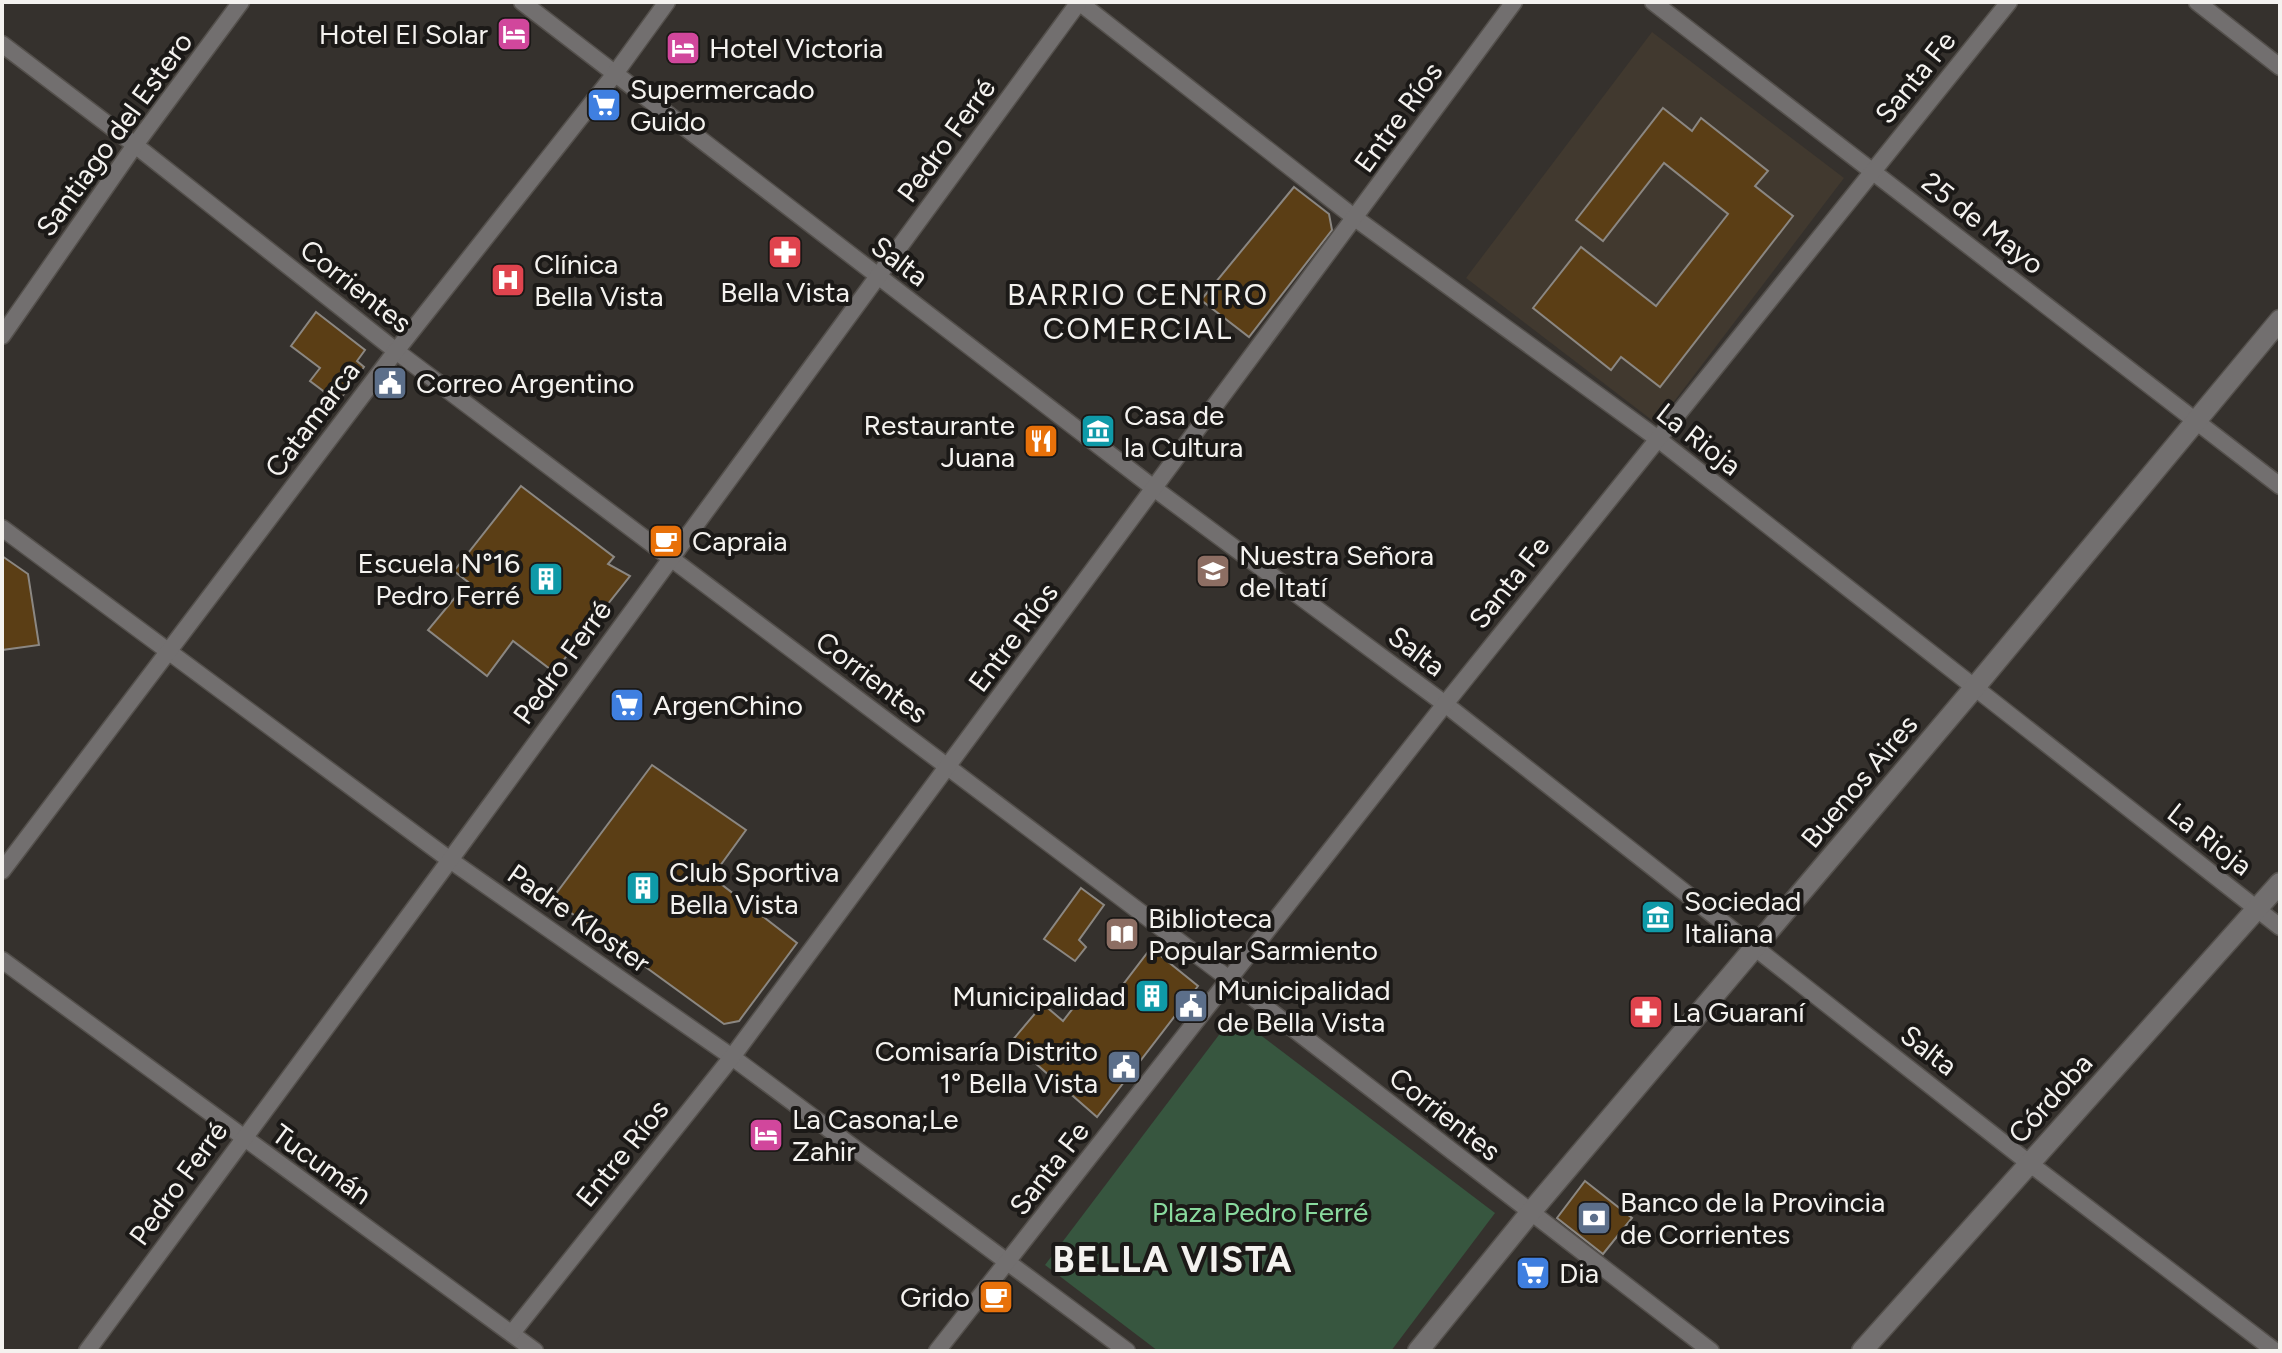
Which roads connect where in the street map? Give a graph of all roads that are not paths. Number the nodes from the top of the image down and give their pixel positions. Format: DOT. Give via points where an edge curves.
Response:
graph roads {
  1 [pos="241,2"];
  2 [pos="522,2"];
  3 [pos="667,2"];
  4 [pos="1079,2"];
  5 [pos="1514,2"];
  6 [pos="1653,2"];
  7 [pos="2009,2"];
  8 [pos="2197,2"];
  9 [pos="2,44"];
  10 [pos="2280,67"];
  11 [pos="614,75"];
  12 [pos="135,145"];
  13 [pos="1872,171"];
  14 [pos="1355,218"];
  15 [pos="878,277"];
  16 [pos="2280,320"];
  17 [pos="2,336"];
  18 [pos="396,351"];
  19 [pos="2196,421"];
  20 [pos="1658,439"];
  21 [pos="2280,486"];
  22 [pos="1155,489"];
  23 [pos="2,528"];
  24 [pos="670,558"];
  25 [pos="170,651"];
  26 [pos="1975,687"];
  27 [pos="1445,704"];
  28 [pos="949,767"];
  29 [pos="450,860"];
  30 [pos="2,871"];
  31 [pos="2280,883"];
  32 [pos="2257,909"];
  33 [pos="2280,927"];
  34 [pos="1756,947"];
  35 [pos="2,960"];
  36 [pos="1229,979"];
  37 [pos="732,1057"];
  38 [pos="243,1139"];
  39 [pos="2029,1163"];
  40 [pos="1530,1213"];
  41 [pos="1008,1263"];
  42 [pos="512,1333"];
  43 [pos="87,1351"];
  44 [pos="535,1351"];
  45 [pos="937,1351"];
  46 [pos="1127,1351"];
  47 [pos="1418,1351"];
  48 [pos="1711,1351"];
  49 [pos="1862,1351"];
  50 [pos="2275,1351"];
  1 -- 12 [label="street, Santiago del Estero"];
  2 -- 11 [label="street, Salta"];
  3 -- 11 [label="street, Catamarca"];
  4 -- 14 [label="street, La Rioja"];
  4 -- 15 [label="street, Pedro Ferré"];
  5 -- 14 [label="street, Entre Ríos"];
  6 -- 13 [label="street, 25 de Mayo"];
  7 -- 13 [label="street, Santa Fe"];
  8 -- 10 [label="street"];
  9 -- 12 [label="street, Corrientes"];
  11 -- 15 [label="street, Salta"];
  11 -- 18 [label="street, Catamarca"];
  12 -- 17 [label="street, Santiago del Estero"];
  12 -- 18 [label="street, Corrientes"];
  13 -- 19 [label="street, 25 de Mayo"];
  13 -- 20 [label="street, Santa Fe"];
  14 -- 20 [label="street, La Rioja"];
  14 -- 22 [label="street, Entre Ríos"];
  15 -- 22 [label="street, Salta"];
  15 -- 24 [label="street, Pedro Ferré"];
  16 -- 19 [label="street, Buenos Aires"];
  18 -- 24 [label="street, Corrientes"];
  18 -- 25 [label="street, Catamarca"];
  19 -- 21 [label="street, 25 de Mayo"];
  19 -- 26 [label="street, Buenos Aires"];
  20 -- 26 [label="street, La Rioja"];
  20 -- 27 [label="street, Santa Fe"];
  22 -- 27 [label="street, Salta"];
  22 -- 28 [label="street, Entre Ríos"];
  23 -- 25 [label="street, Padre Kloster"];
  24 -- 28 [label="street, Corrientes"];
  24 -- 29 [label="street, Pedro Ferré"];
  25 -- 29 [label="street, Padre Kloster"];
  25 -- 30 [label="street, Catamarca"];
  26 -- 32 [label="street, La Rioja"];
  26 -- 34 [label="street, Buenos Aires"];
  27 -- 34 [label="street, Salta"];
  27 -- 36 [label="street, Santa Fe"];
  28 -- 36 [label="street, Corrientes"];
  28 -- 37 [label="street, Entre Ríos"];
  29 -- 37 [label="street, Padre Kloster"];
  29 -- 38 [label="street, Pedro Ferré"];
  31 -- 32 [label="street, Córdoba"];
  32 -- 33 [label="street, La Rioja"];
  32 -- 39 [label="street, Córdoba"];
  34 -- 39 [label="street, Salta"];
  34 -- 40 [label="street, Buenos Aires"];
  35 -- 38 [label="street, Tucumán"];
  36 -- 40 [label="street, Corrientes"];
  36 -- 41 [label="street, Santa Fe"];
  37 -- 41 [label="street, Padre Kloster"];
  37 -- 42 [label="street, Entre Ríos"];
  38 -- 42 [label="street, Tucumán"];
  38 -- 43 [label="street, Pedro Ferré"];
  39 -- 49 [label="street, Córdoba"];
  39 -- 50 [label="street, Salta"];
  40 -- 47 [label="street, Buenos Aires"];
  40 -- 48 [label="street, Corrientes"];
  41 -- 45 [label="street, Santa Fe"];
  41 -- 46 [label="street, Padre Kloster"];
  42 -- 44 [label="street, Tucumán"];
}
